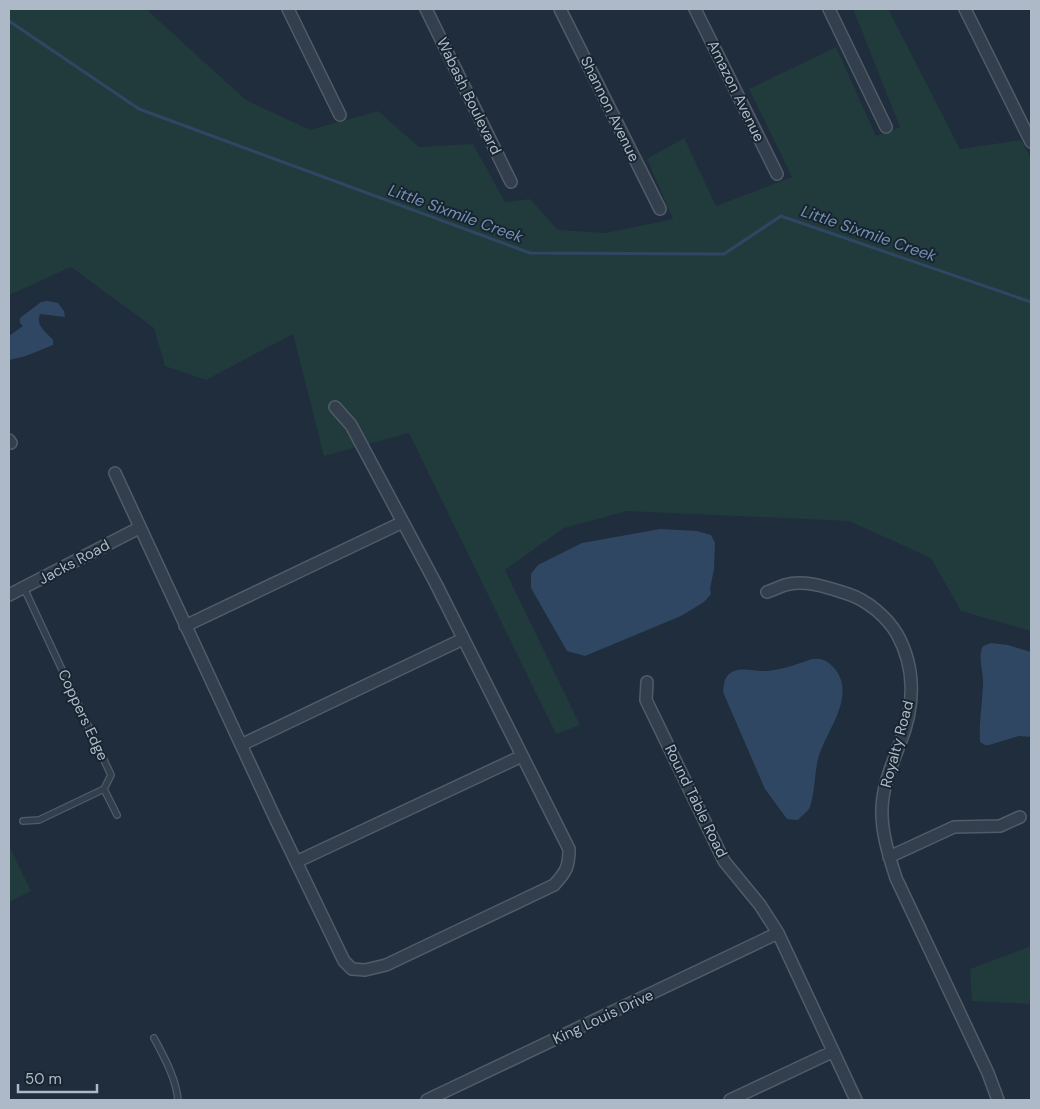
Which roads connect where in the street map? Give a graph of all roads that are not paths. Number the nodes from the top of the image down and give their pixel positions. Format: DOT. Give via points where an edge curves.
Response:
graph roads {
  1 [pos="288,9"];
  2 [pos="426,9"];
  3 [pos="560,9"];
  4 [pos="695,9"];
  5 [pos="829,9"];
  6 [pos="965,9"];
  7 [pos="340,115"];
  8 [pos="886,127"];
  9 [pos="1031,142"];
  10 [pos="777,174"];
  11 [pos="512,182"];
  12 [pos="660,208"];
  13 [pos="335,407"];
  14 [pos="115,473"];
  15 [pos="403,522"];
  16 [pos="140,528"];
  17 [pos="24,588"];
  18 [pos="768,592"];
  19 [pos="9,595"];
  20 [pos="185,626"];
  21 [pos="463,639"];
  22 [pos="647,682"];
  23 [pos="241,745"];
  24 [pos="522,756"];
  25 [pos="104,789"];
  26 [pos="117,815"];
  27 [pos="1020,816"];
  28 [pos="23,821"];
  29 [pos="889,857"];
  30 [pos="296,862"];
  31 [pos="778,933"];
  32 [pos="154,1038"];
  33 [pos="832,1052"];
  34 [pos="178,1100"];
  35 [pos="427,1100"];
  36 [pos="730,1100"];
  37 [pos="856,1100"];
  38 [pos="998,1100"];
  1 -- 7 [label="street"];
  2 -- 11 [label="street, Wabash Boulevard"];
  3 -- 12 [label="street, Shannon Avenue"];
  4 -- 10 [label="street, Amazon Avenue"];
  5 -- 8 [label="street"];
  6 -- 9 [label="street"];
  13 -- 15 [label="street" via="351,426"];
  14 -- 16 [label="street"];
  15 -- 20 [label="street"];
  15 -- 21 [label="street"];
  16 -- 17 [label="street, Jacks Road"];
  16 -- 20 [label="street"];
  17 -- 19 [label="street, Jacks Road"];
  17 -- 25 [label="lane, Coppers Edge" via="111,775"];
  18 -- 29 [label="street, Royalty Road" via="786,584 808,584 853,596 880,613 903,644 912,679 911,697 901,741 885,786 883,828"];
  20 -- 23 [label="street"];
  21 -- 23 [label="street"];
  21 -- 24 [label="street"];
  22 -- 31 [label="street, Round Table Road" via="646,700 724,861"];
  23 -- 30 [label="street"];
  24 -- 30 [label="street"];
  24 -- 30 [label="street" via="569,849 569,864 564,874 554,885 386,965 365,970 352,969 344,961"];
  25 -- 26 [label="lane"];
  25 -- 28 [label="lane" via="39,820"];
  27 -- 29 [label="street" via="1000,826 954,827"];
  29 -- 38 [label="street, Royalty Road"];
  31 -- 33 [label="street, Round Table Road"];
  31 -- 35 [label="street, King Louis Drive"];
  32 -- 34 [label="lane" via="172,1074"];
  33 -- 36 [label="street"];
  33 -- 37 [label="street, Round Table Road"];
}
